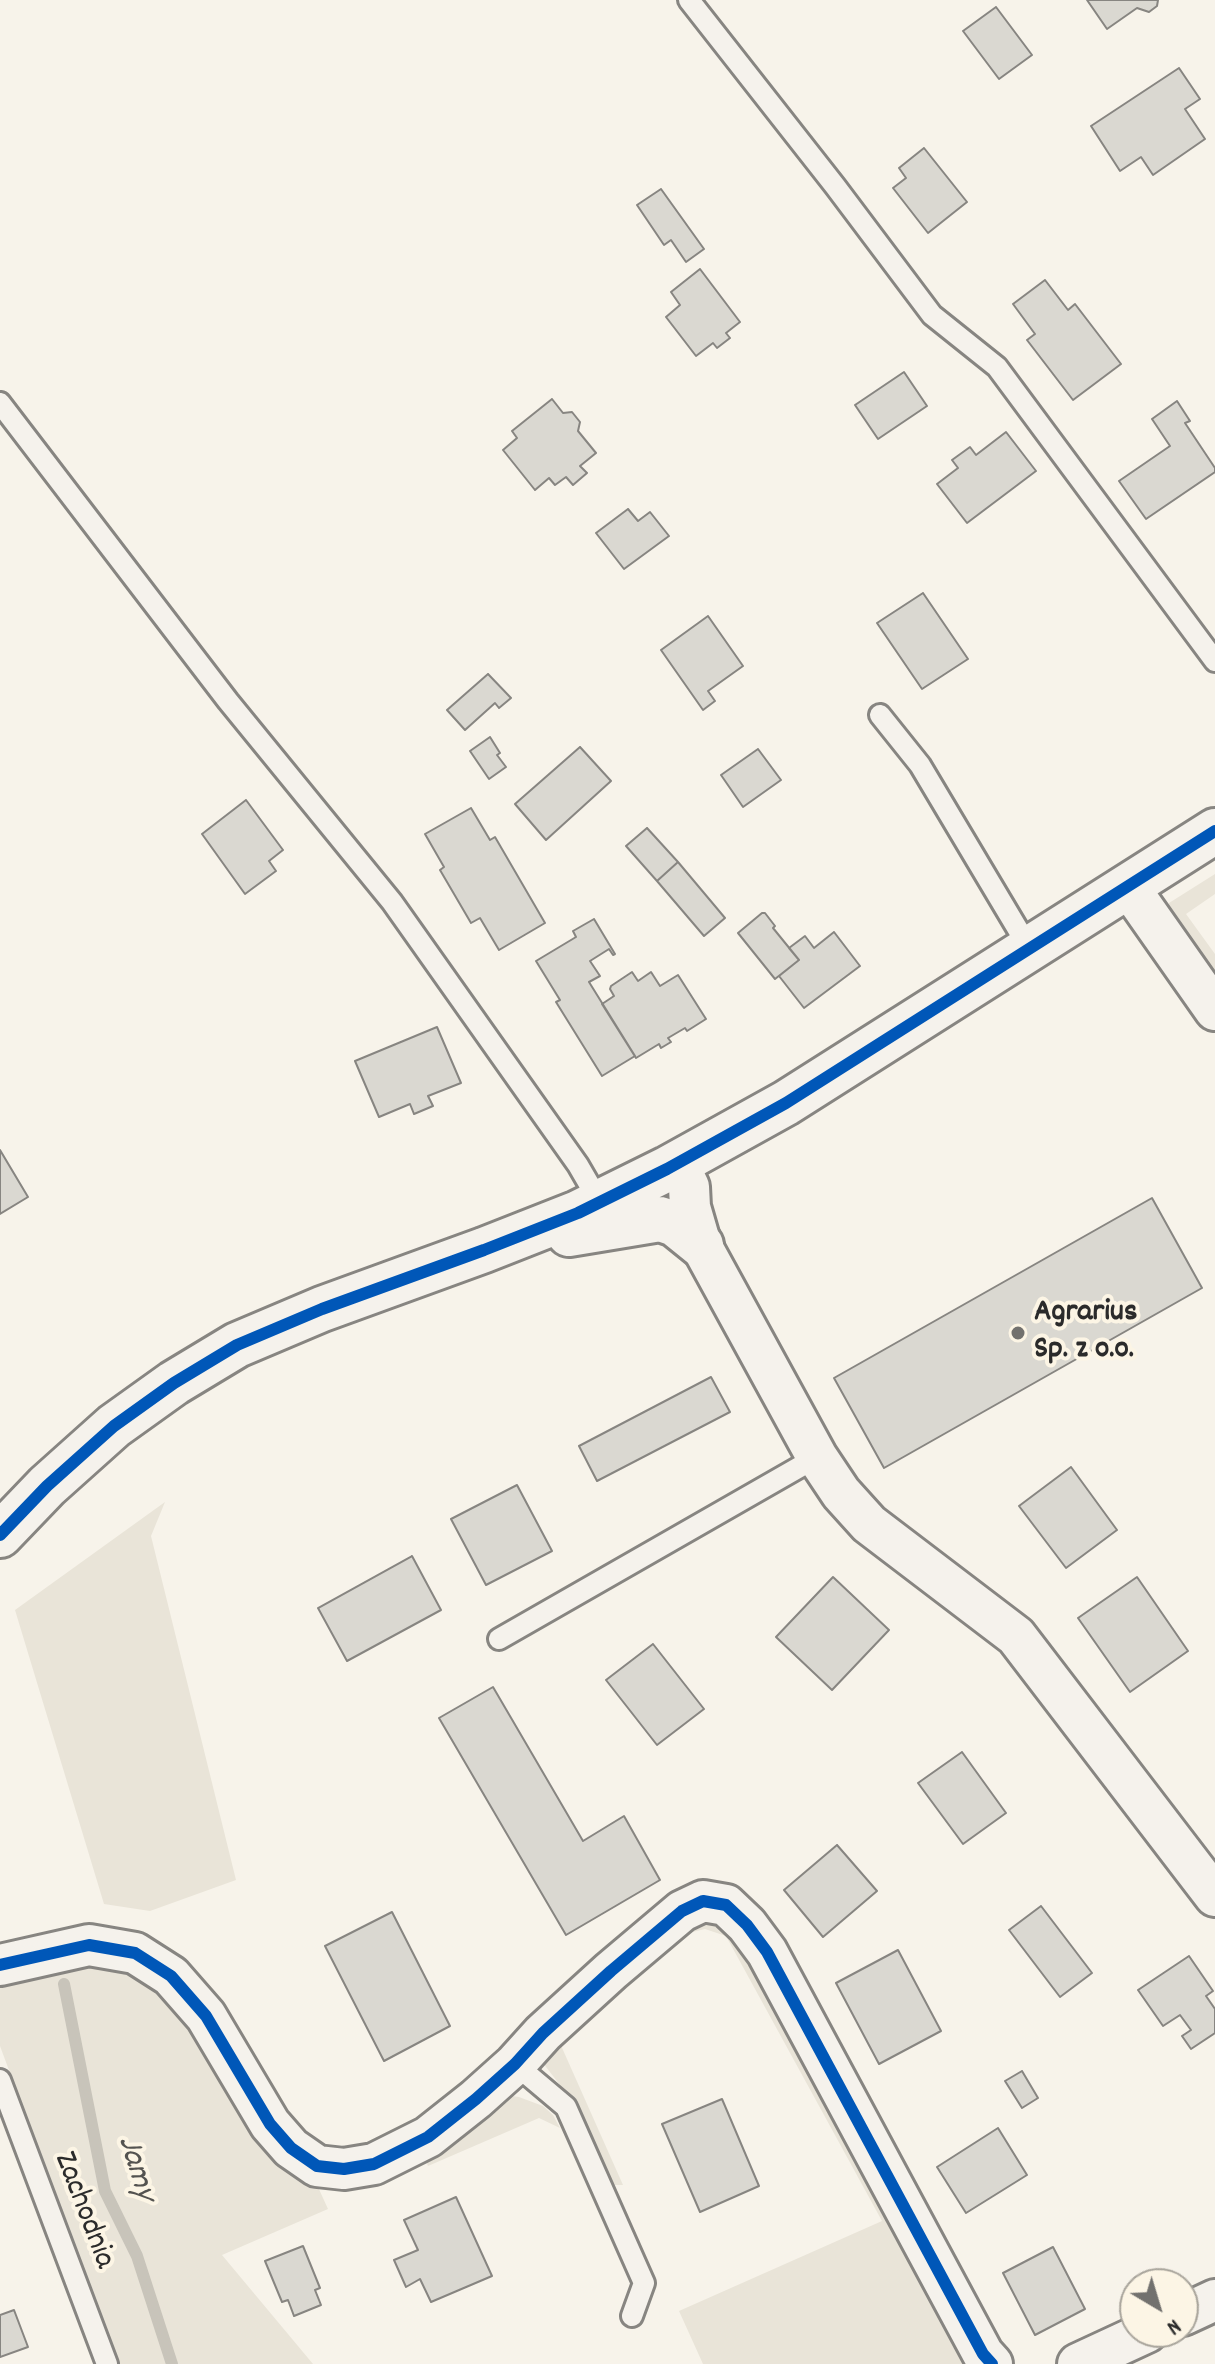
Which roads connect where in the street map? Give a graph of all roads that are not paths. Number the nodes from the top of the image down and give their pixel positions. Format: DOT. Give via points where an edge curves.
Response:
graph roads {
  1 [pos="689,0"];
  2 [pos="0,403"];
  3 [pos="1215,661"];
  4 [pos="880,715"];
  5 [pos="1215,831"];
  6 [pos="1128,886"];
  7 [pos="1029,948"];
  8 [pos="1215,1010"];
  9 [pos="678,1164"];
  10 [pos="600,1203"];
  11 [pos="701,1245"];
  12 [pos="484,1250"];
  13 [pos="817,1457"];
  14 [pos="0,1535"];
  15 [pos="499,1639"];
  16 [pos="1215,1896"];
  17 [pos="0,1965"];
  18 [pos="515,2064"];
  19 [pos="0,2080"];
  20 [pos="632,2316"];
  21 [pos="1119,2345"];
  22 [pos="107,2364"];
  23 [pos="992,2364"];
  24 [pos="1078,2364"];
  1 -- 3 [label="lane" via="932,315 997,367"];
  2 -- 10 [label="lane" via="228,701 392,902"];
  4 -- 7 [label="lane" via="920,765"];
  5 -- 6 [label="main road"];
  6 -- 7 [label="main road"];
  6 -- 8 [label="street"];
  7 -- 9 [label="main road" via="786,1103"];
  9 -- 10 [label="main road"];
  9 -- 11 [label="street" via="689,1187"];
  10 -- 12 [label="main road"];
  11 -- 12 [label="main road" via="660,1219"];
  11 -- 13 [label="street"];
  12 -- 14 [label="main road" via="237,1345 114,1426"];
  13 -- 15 [label="lane"];
  13 -- 16 [label="street" via="869,1524 1016,1636"];
  17 -- 18 [label="street" via="89,1945 135,1953 171,1976 206,2016 270,2124 317,2166 374,2164 428,2137"];
  18 -- 20 [label="lane" via="566,2107 644,2283"];
  18 -- 23 [label="street" via="682,1911 703,1901 726,1905 767,1952"];
  19 -- 22 [label="lane, Zachodnia"];
  21 -- 24 [label="street"];
}
